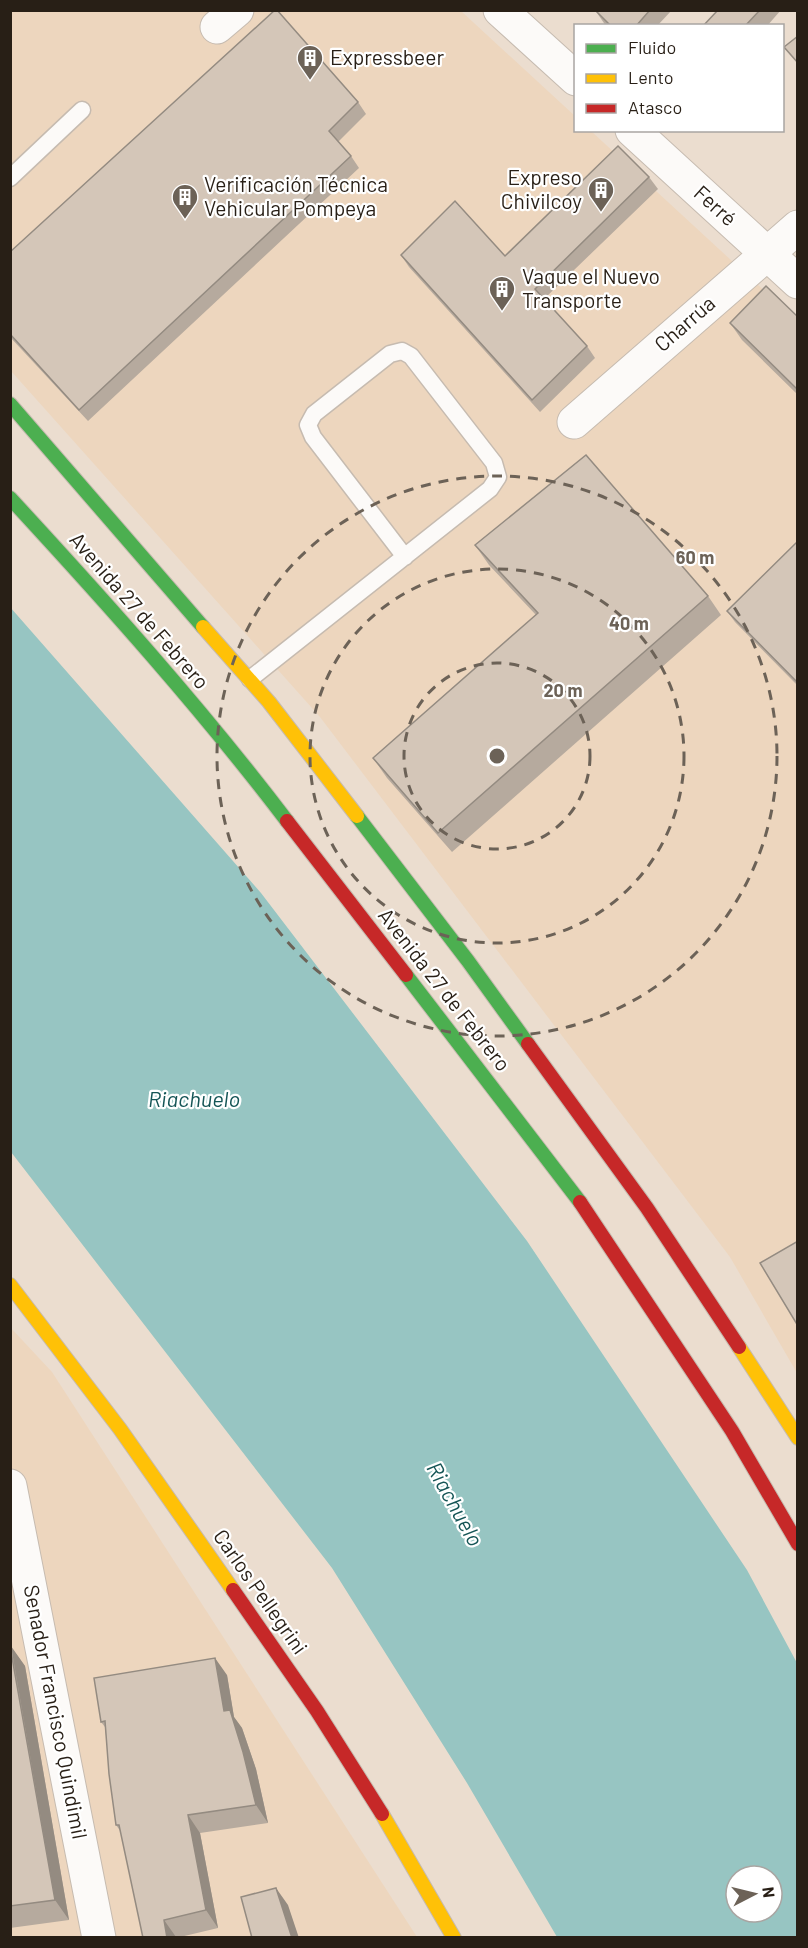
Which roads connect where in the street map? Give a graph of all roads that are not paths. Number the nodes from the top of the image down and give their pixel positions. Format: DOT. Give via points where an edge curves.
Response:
graph roads {
  1 [pos="500,10"];
  2 [pos="574,77"];
  3 [pos="82,110"];
  4 [pos="634,132"];
  5 [pos="10,178"];
  6 [pos="798,226"];
  7 [pos="766,252"];
  8 [pos="798,282"];
  9 [pos="10,404"];
  10 [pos="574,422"];
  11 [pos="10,498"];
  12 [pos="405,557"];
  13 [pos="250,679"];
  14 [pos="10,1285"];
  15 [pos="798,1438"];
  16 [pos="10,1486"];
  17 [pos="798,1544"];
  18 [pos="99,1938"];
  19 [pos="454,1938"];
  1 -- 2 [label="street"];
  3 -- 5 [label="lane"];
  4 -- 7 [label="street, Ferré"];
  6 -- 7 [label="street, Charrúa"];
  7 -- 8 [label="street, Ferré"];
  7 -- 10 [label="street, Charrúa"];
  9 -- 13 [label="main road, Avenida 27 de Febrero"];
  11 -- 17 [label="main road, Avenida 27 de Febrero" via="239,758 575,1195 732,1431"];
  12 -- 12 [label="lane" via="490,489 498,477 494,463 411,356 402,351 390,354 314,414 308,424 313,437"];
  12 -- 13 [label="lane"];
  13 -- 15 [label="main road, Avenida 27 de Febrero" via="468,961 648,1208"];
  14 -- 19 [label="main road, Carlos Pellegrini" via="120,1430 317,1711"];
  16 -- 18 [label="street, Senador Francisco Quindimil"];
}
